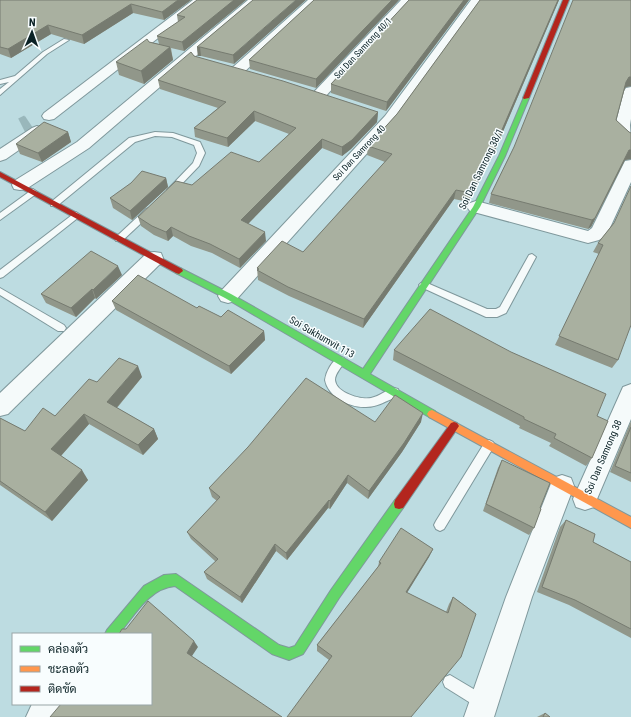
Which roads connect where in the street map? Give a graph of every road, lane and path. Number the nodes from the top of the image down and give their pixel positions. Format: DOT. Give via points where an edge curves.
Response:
graph roads {
  1 [pos="202,0"];
  2 [pos="255,0"];
  3 [pos="315,0"];
  4 [pos="408,0"];
  5 [pos="478,0"];
  6 [pos="566,0"];
  7 [pos="66,40"];
  8 [pos="172,54"];
  9 [pos="187,58"];
  10 [pos="223,67"];
  11 [pos="237,71"];
  12 [pos="252,75"];
  13 [pos="20,76"];
  14 [pos="0,82"];
  15 [pos="304,91"];
  16 [pos="631,91"];
  17 [pos="0,93"];
  18 [pos="318,96"];
  19 [pos="333,100"];
  20 [pos="35,124"];
  21 [pos="631,137"];
  22 [pos="0,140"];
  23 [pos="0,156"];
  24 [pos="631,165"];
  25 [pos="0,174"];
  26 [pos="20,185"];
  27 [pos="33,192"];
  28 [pos="167,194"];
  29 [pos="54,204"];
  30 [pos="156,204"];
  31 [pos="476,207"];
  32 [pos="76,215"];
  33 [pos="0,217"];
  34 [pos="119,239"];
  35 [pos="532,256"];
  36 [pos="154,258"];
  37 [pos="0,275"];
  38 [pos="424,285"];
  39 [pos="0,291"];
  40 [pos="228,296"];
  41 [pos="61,328"];
  42 [pos="340,361"];
  43 [pos="364,375"];
  44 [pos="394,392"];
  45 [pos="631,393"];
  46 [pos="0,407"];
  47 [pos="454,426"];
  48 [pos="488,446"];
  49 [pos="562,486"];
  50 [pos="586,499"];
  51 [pos="631,523"];
  52 [pos="440,525"];
  53 [pos="112,633"];
  54 [pos="450,682"];
  55 [pos="51,705"];
  56 [pos="482,710"];
  57 [pos="41,717"];
  1 -- 20 [label="street"];
  2 -- 9 [label="street"];
  3 -- 11 [label="street"];
  4 -- 18 [label="street, Soi Dan Samrong 40/1"];
  5 -- 40 [label="street, Soi Dan Samrong 40" via="383,117"];
  6 -- 31 [label="street, Soi Dan Samrong 38/1" via="502,156"];
  7 -- 13 [label="lane" via="45,53"];
  8 -- 9 [label="street"];
  9 -- 26 [label="street" via="83,145"];
  10 -- 11 [label="street"];
  11 -- 12 [label="street"];
  13 -- 14 [label="lane"];
  13 -- 17 [label="lane"];
  15 -- 18 [label="street"];
  16 -- 21 [label="street" via="622,125 622,130"];
  18 -- 19 [label="street"];
  20 -- 22 [label="street"];
  20 -- 23 [label="street"];
  24 -- 31 [label="street" via="599,232 593,236 565,232"];
  25 -- 26 [label="street, Soi Sukhumvit 113"];
  26 -- 27 [label="street, Soi Sukhumvit 113"];
  27 -- 29 [label="street, Soi Sukhumvit 113"];
  27 -- 33 [label="lane"];
  28 -- 29 [label="lane" via="196,164 201,153 197,144 173,135 155,134 132,140"];
  29 -- 32 [label="street, Soi Sukhumvit 113"];
  30 -- 34 [label="lane"];
  31 -- 38 [label="street, Soi Dan Samrong 38/1"];
  32 -- 34 [label="street, Soi Sukhumvit 113"];
  32 -- 37 [label="lane"];
  34 -- 36 [label="street, Soi Sukhumvit 113"];
  35 -- 38 [label="lane" via="503,310 497,313 486,313"];
  36 -- 40 [label="street, Soi Sukhumvit 113"];
  36 -- 46 [label="street"];
  38 -- 43 [label="street, Soi Dan Samrong 38/1"];
  39 -- 41 [label="lane"];
  40 -- 42 [label="street, Soi Sukhumvit 113"];
  42 -- 43 [label="street, Soi Sukhumvit 113"];
  42 -- 44 [label="lane" via="330,375 329,381 331,387 352,402 374,402"];
  43 -- 44 [label="street, Soi Sukhumvit 113"];
  44 -- 47 [label="street, Soi Sukhumvit 113"];
  45 -- 50 [label="street, Soi Dan Samrong 38"];
  47 -- 48 [label="street, Soi Sukhumvit 113"];
  47 -- 53 [label="street" via="335,594 299,650 289,654 276,650 176,580 164,581 148,590"];
  48 -- 49 [label="street, Soi Sukhumvit 113"];
  48 -- 52 [label="lane"];
  49 -- 50 [label="street, Soi Sukhumvit 113"];
  49 -- 56 [label="street" via="519,596"];
  50 -- 51 [label="street, Soi Sukhumvit 113"];
  54 -- 56 [label="lane"];
  55 -- 57 [label="street"];
}
